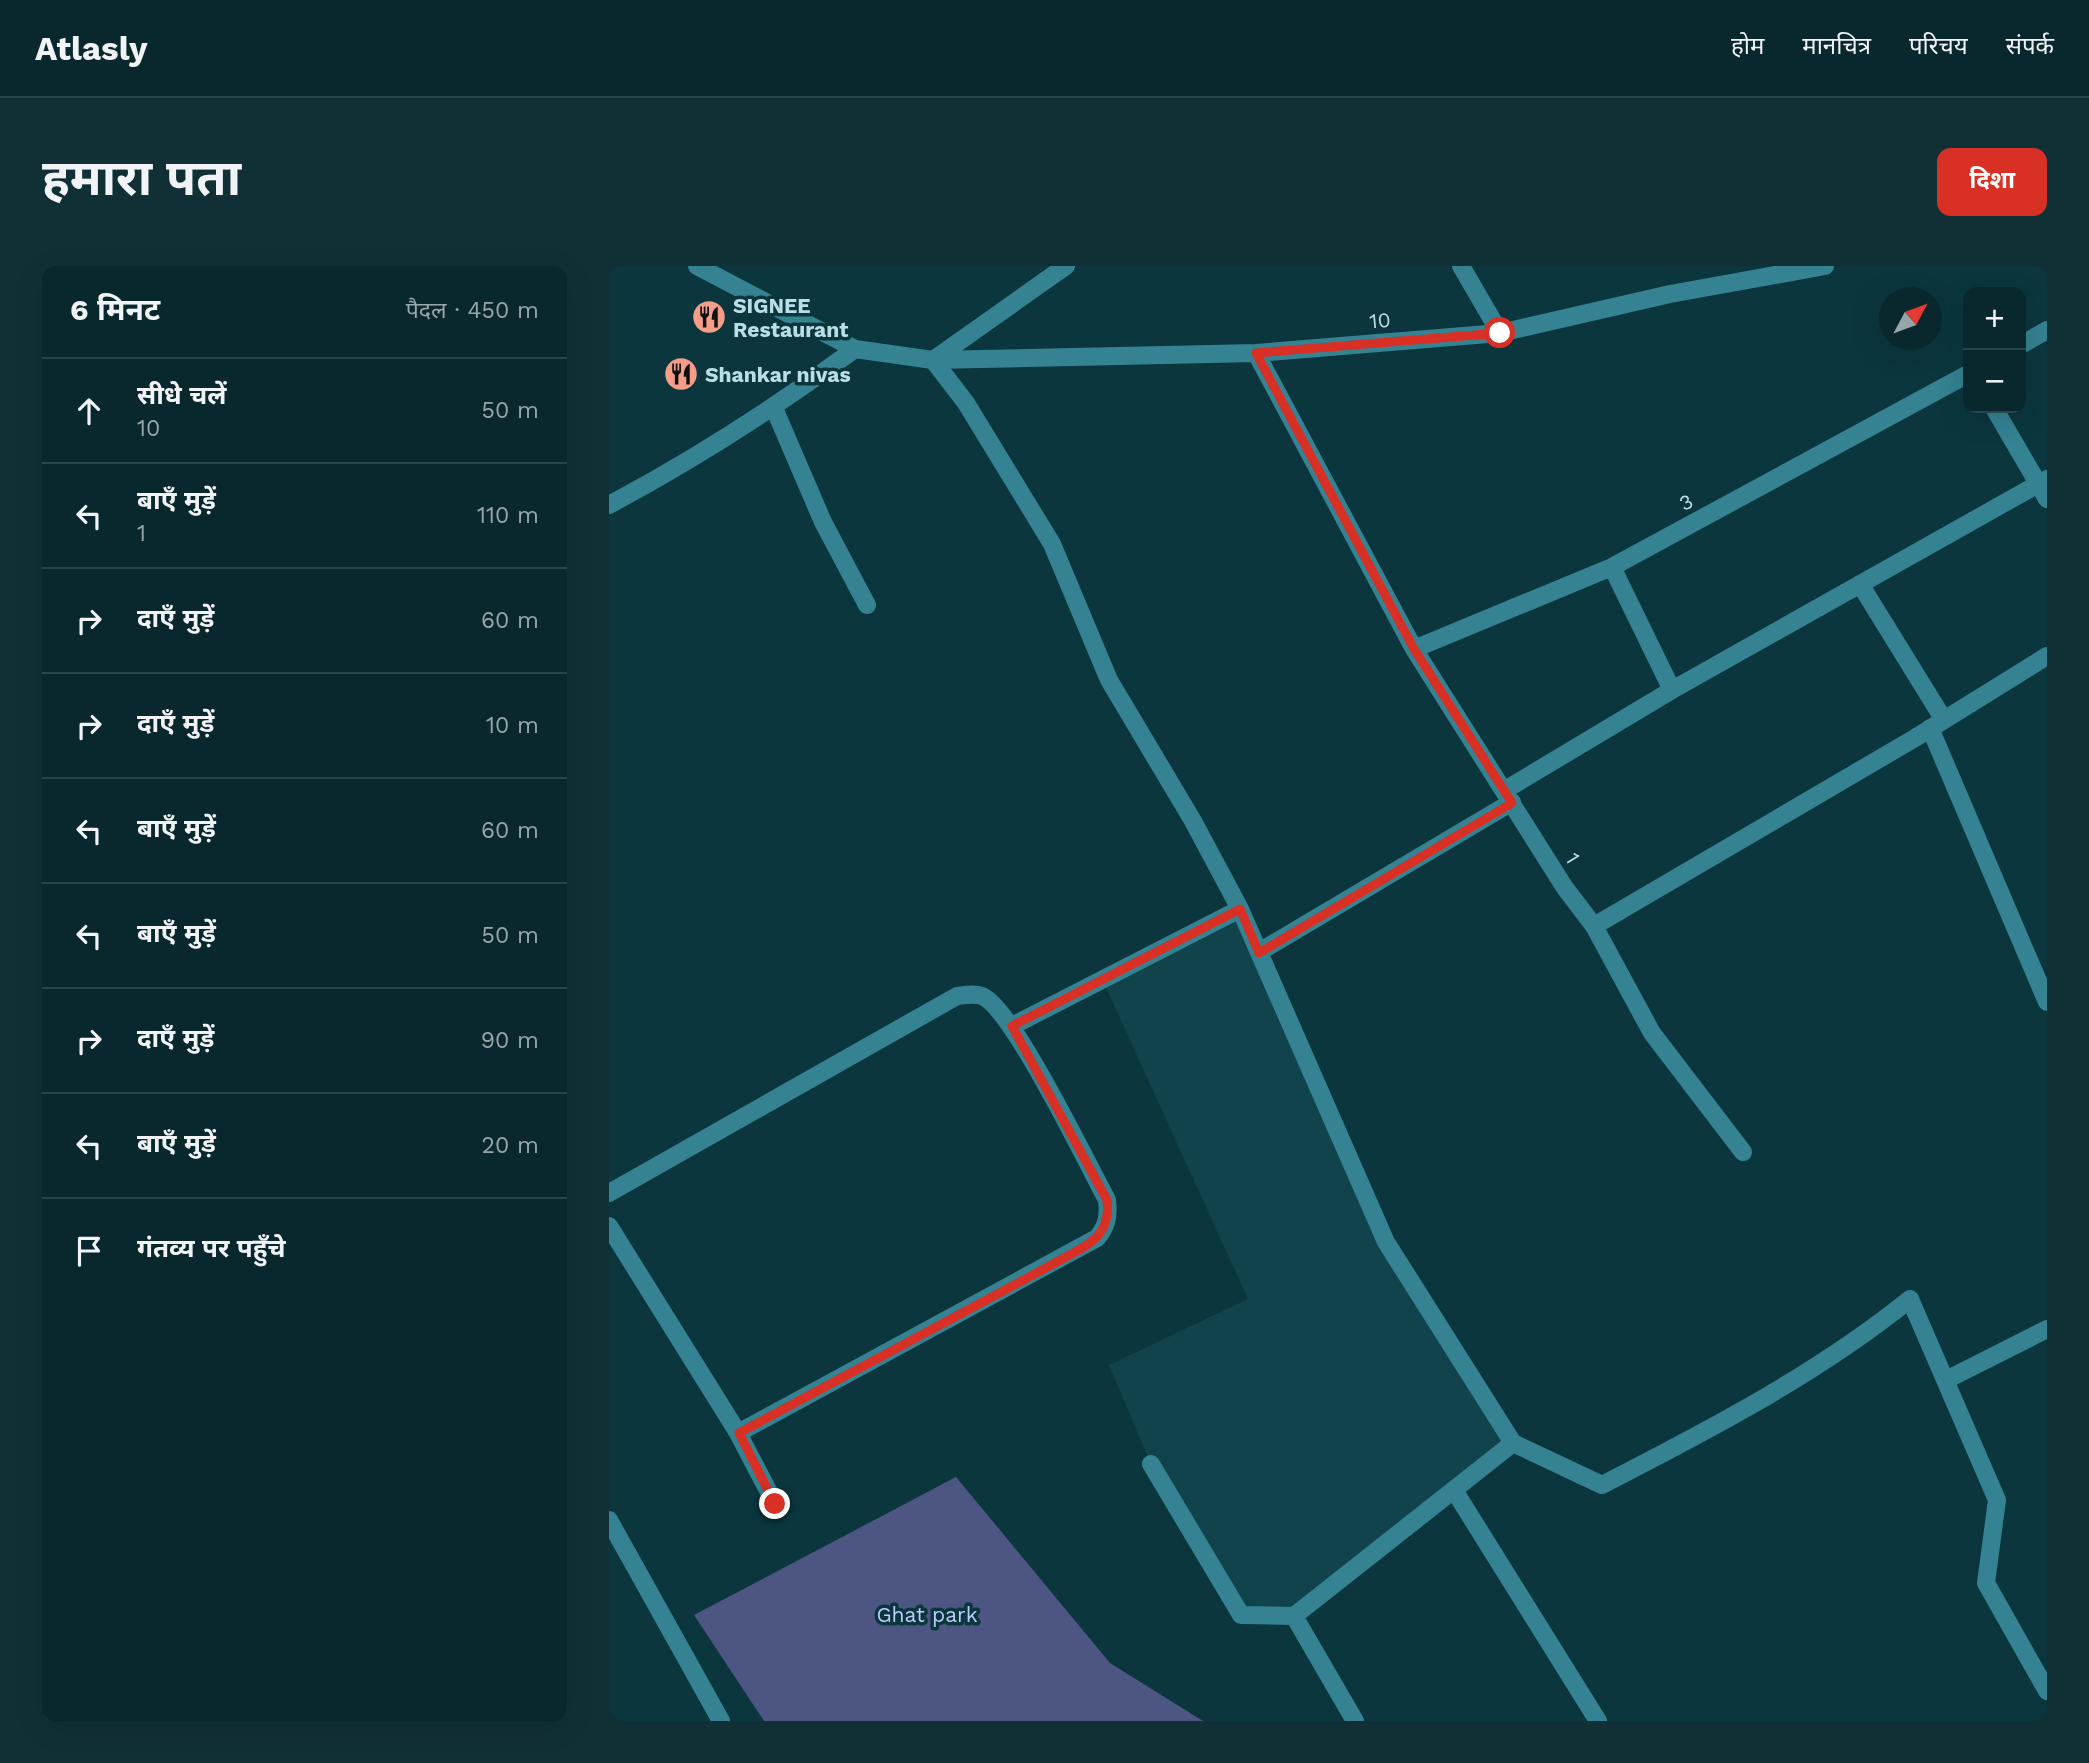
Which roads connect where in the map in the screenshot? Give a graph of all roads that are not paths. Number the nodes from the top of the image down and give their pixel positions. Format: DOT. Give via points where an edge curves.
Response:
graph roads {
  1 [pos="697,266"];
  2 [pos="1461,266"];
  3 [pos="1825,266"];
  4 [pos="1056,269"];
  5 [pos="2047,330"];
  6 [pos="1500,333"];
  7 [pos="2026,342"];
  8 [pos="855,349"];
  9 [pos="1256,353"];
  10 [pos="933,360"];
  11 [pos="1963,377"];
  12 [pos="773,408"];
  13 [pos="1997,413"];
  14 [pos="2044,488"];
  15 [pos="609,505"];
  16 [pos="1612,567"];
  17 [pos="1860,584"];
  18 [pos="867,605"];
  19 [pos="1414,649"];
  20 [pos="2047,656"];
  21 [pos="1672,690"];
  22 [pos="1937,724"];
  23 [pos="1509,796"];
  24 [pos="1240,909"];
  25 [pos="1594,926"];
  26 [pos="1259,953"];
  27 [pos="2047,1002"];
  28 [pos="1012,1026"];
  29 [pos="1743,1152"];
  30 [pos="609,1193"];
  31 [pos="609,1226"];
  32 [pos="2047,1329"];
  33 [pos="1945,1380"];
  34 [pos="739,1433"];
  35 [pos="1513,1443"];
  36 [pos="1151,1464"];
  37 [pos="1454,1490"];
  38 [pos="775,1504"];
  39 [pos="609,1520"];
  40 [pos="1294,1616"];
  41 [pos="2047,1691"];
  42 [pos="721,1721"];
  43 [pos="1355,1721"];
  44 [pos="1598,1721"];
  1 -- 8 [label="street, 10"];
  2 -- 6 [label="street"];
  3 -- 6 [label="street, 10" via="1670,294"];
  4 -- 10 [label="street"];
  5 -- 7 [label="street"];
  6 -- 9 [label="street, 10"];
  8 -- 10 [label="street, 10"];
  8 -- 12 [label="street"];
  9 -- 10 [label="street, 10"];
  9 -- 19 [label="street, 1"];
  10 -- 24 [label="street" via="966,403 1052,544 1109,680"];
  11 -- 16 [label="street, 3"];
  12 -- 15 [label="street"];
  12 -- 18 [label="street" via="823,522"];
  13 -- 14 [label="street"];
  14 -- 17 [label="street"];
  16 -- 19 [label="street, 3"];
  16 -- 21 [label="street"];
  17 -- 21 [label="street"];
  17 -- 22 [label="street"];
  19 -- 23 [label="street, 1"];
  20 -- 22 [label="street"];
  21 -- 23 [label="street"];
  22 -- 25 [label="street"];
  22 -- 27 [label="street"];
  23 -- 25 [label="street, 1"];
  23 -- 26 [label="street"];
  24 -- 26 [label="street"];
  24 -- 28 [label="street"];
  25 -- 29 [label="street, 1" via="1652,1033"];
  26 -- 35 [label="street" via="1386,1241"];
  28 -- 30 [label="street" via="984,996 957,996"];
  28 -- 34 [label="street" via="1107,1200 1104,1229 1053,1264"];
  31 -- 34 [label="street"];
  32 -- 33 [label="street"];
  33 -- 35 [label="street" via="1910,1299 1864,1335 1703,1433 1602,1485"];
  33 -- 41 [label="street" via="1997,1500 1986,1583"];
  34 -- 38 [label="street"];
  35 -- 37 [label="street"];
  36 -- 40 [label="street" via="1241,1615"];
  37 -- 40 [label="street"];
  37 -- 44 [label="street"];
  39 -- 42 [label="street"];
  40 -- 43 [label="street"];
}
